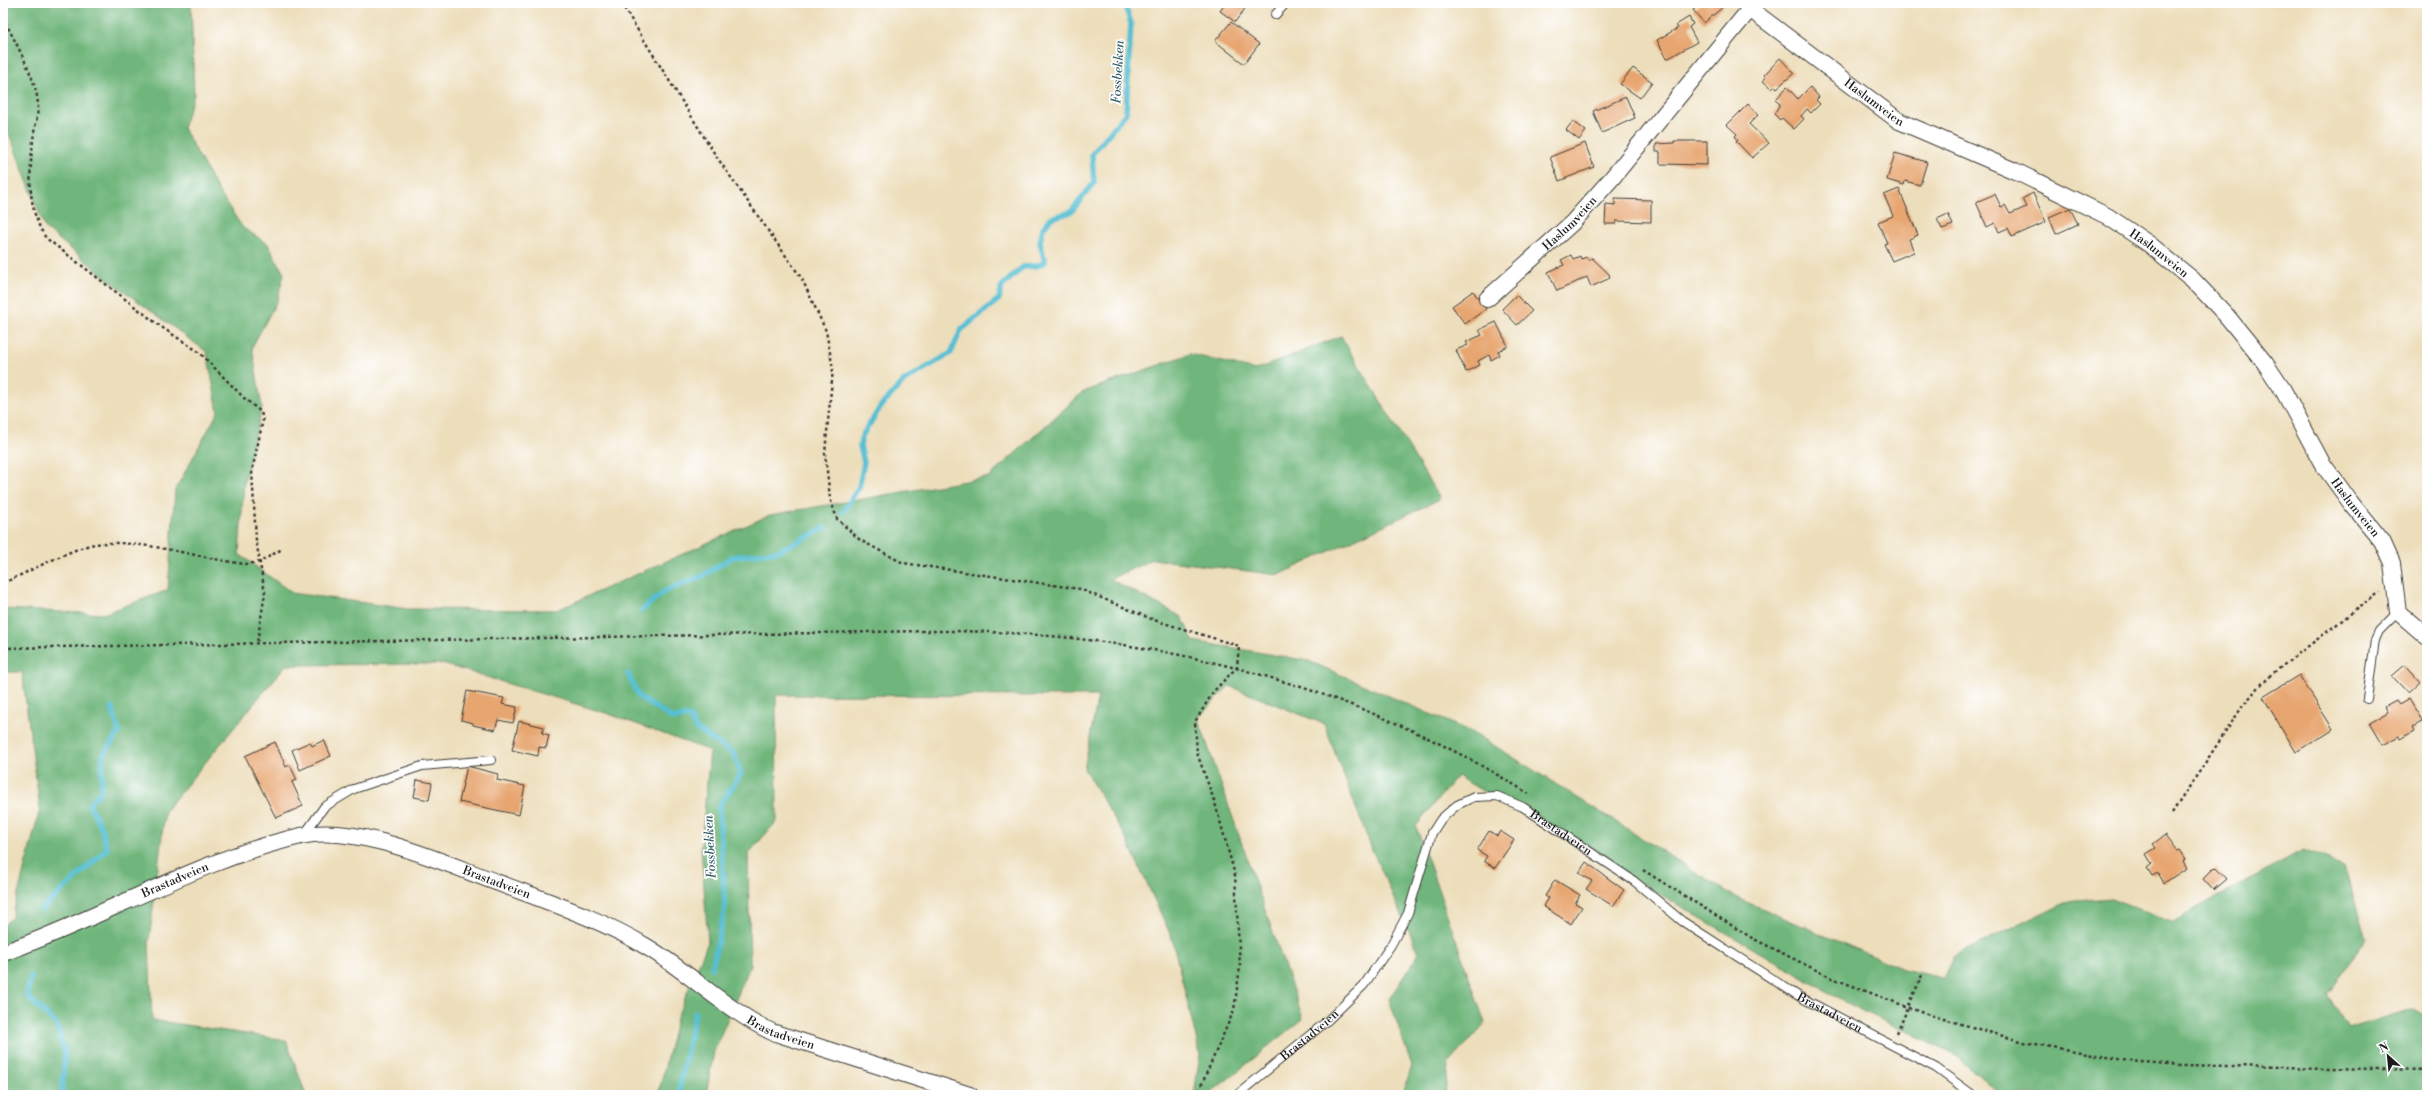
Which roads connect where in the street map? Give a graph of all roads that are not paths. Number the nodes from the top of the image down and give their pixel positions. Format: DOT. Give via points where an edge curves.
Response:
graph roads {
  1 [pos="1286,3"];
  2 [pos="1747,6"];
  3 [pos="1274,15"];
  4 [pos="1487,299"];
  5 [pos="2398,612"];
  6 [pos="2427,637"];
  7 [pos="2367,699"];
  8 [pos="491,760"];
  9 [pos="303,836"];
  10 [pos="3,953"];
  11 [pos="970,1095"];
  12 [pos="1237,1095"];
  13 [pos="1973,1095"];
  1 -- 3 [label="lane"];
  2 -- 4 [label="street, Haslumveien" via="1612,178 1572,223"];
  2 -- 5 [label="street, Haslumveien" via="1899,121 2015,170 2107,216 2149,244 2192,279 2226,315 2265,363 2283,390 2322,463 2382,541 2392,563"];
  5 -- 6 [label="street"];
  5 -- 7 [label="lane" via="2379,631 2375,640"];
  8 -- 9 [label="lane" via="422,766 354,790 324,807"];
  9 -- 10 [label="street, Brastadveien" via="213,866"];
  9 -- 11 [label="street, Brastadveien" via="355,837 391,844 532,894 645,945 694,978 744,1017 772,1032"];
  12 -- 13 [label="lane, Brastadveien" via="1327,1021 1364,985 1391,945 1408,913 1432,833 1441,819 1457,805 1474,797 1497,796 1523,806 1634,881 1682,921 1800,997 1936,1068"];
}
